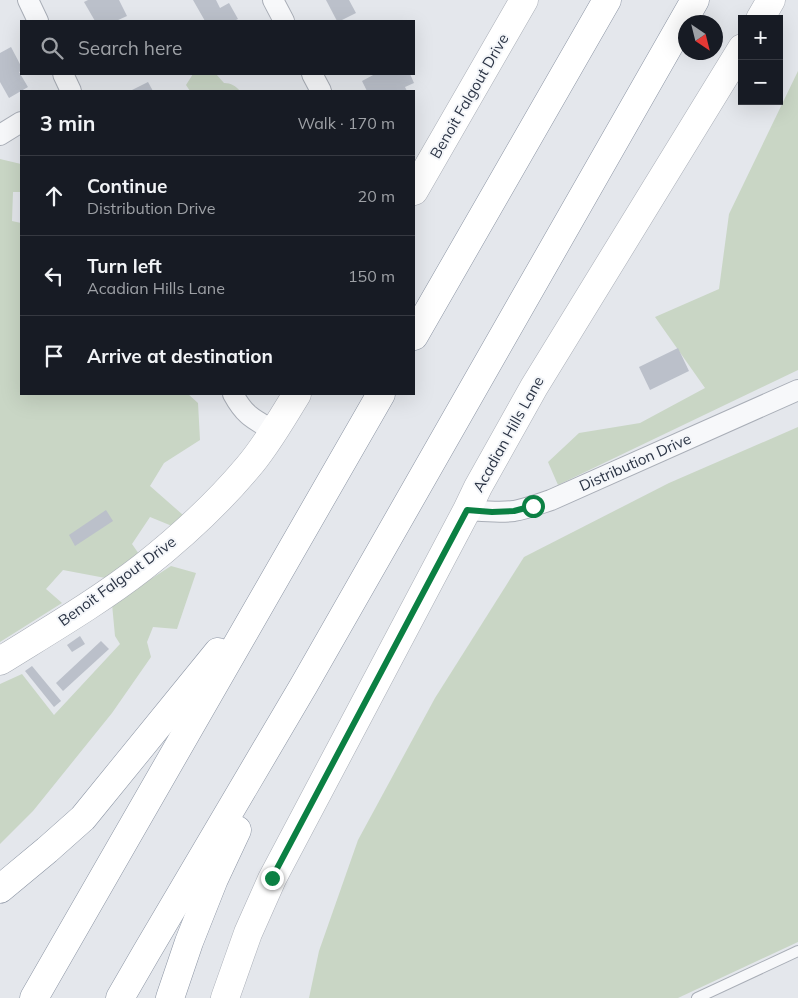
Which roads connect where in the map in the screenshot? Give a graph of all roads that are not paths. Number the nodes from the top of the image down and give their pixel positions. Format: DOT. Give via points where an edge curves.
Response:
graph roads {
  1 [pos="28,0"];
  2 [pos="273,0"];
  3 [pos="524,0"];
  4 [pos="607,0"];
  5 [pos="695,0"];
  6 [pos="771,0"];
  7 [pos="762,15"];
  8 [pos="38,20"];
  9 [pos="283,20"];
  10 [pos="738,55"];
  11 [pos="63,75"];
  12 [pos="313,75"];
  13 [pos="71,90"];
  14 [pos="320,90"];
  15 [pos="20,123"];
  16 [pos="0,135"];
  17 [pos="415,189"];
  18 [pos="415,334"];
  19 [pos="798,390"];
  20 [pos="234,395"];
  21 [pos="296,395"];
  22 [pos="380,395"];
  23 [pos="274,431"];
  24 [pos="467,510"];
  25 [pos="270,586"];
  26 [pos="0,661"];
  27 [pos="304,686"];
  28 [pos="0,889"];
  29 [pos="798,950"];
  30 [pos="34,998"];
  31 [pos="120,998"];
  32 [pos="170,998"];
  33 [pos="225,998"];
  34 [pos="697,998"];
  1 -- 8 [label="street"];
  2 -- 9 [label="street"];
  3 -- 17 [label="main road, Benoit Falgout Drive"];
  4 -- 18 [label="main road"];
  5 -- 27 [label="main road"];
  6 -- 7 [label="main road"];
  10 -- 24 [label="main road, Acadian Hills Lane" via="534,387"];
  11 -- 13 [label="street"];
  12 -- 14 [label="street"];
  15 -- 16 [label="street"];
  19 -- 24 [label="street, Distribution Drive" via="551,500 514,511"];
  20 -- 23 [label="street" via="250,417"];
  21 -- 23 [label="main road, Benoit Falgout Drive"];
  22 -- 25 [label="main road"];
  23 -- 26 [label="main road, Benoit Falgout Drive" via="212,508 174,542 93,602"];
  24 -- 33 [label="main road, Acadian Hills Lane" via="272,878"];
  25 -- 28 [label="main road" via="83,818"];
  25 -- 30 [label="main road"];
  27 -- 31 [label="main road"];
  27 -- 32 [label="main road" via="214,879"];
  29 -- 34 [label="lane"];
}
